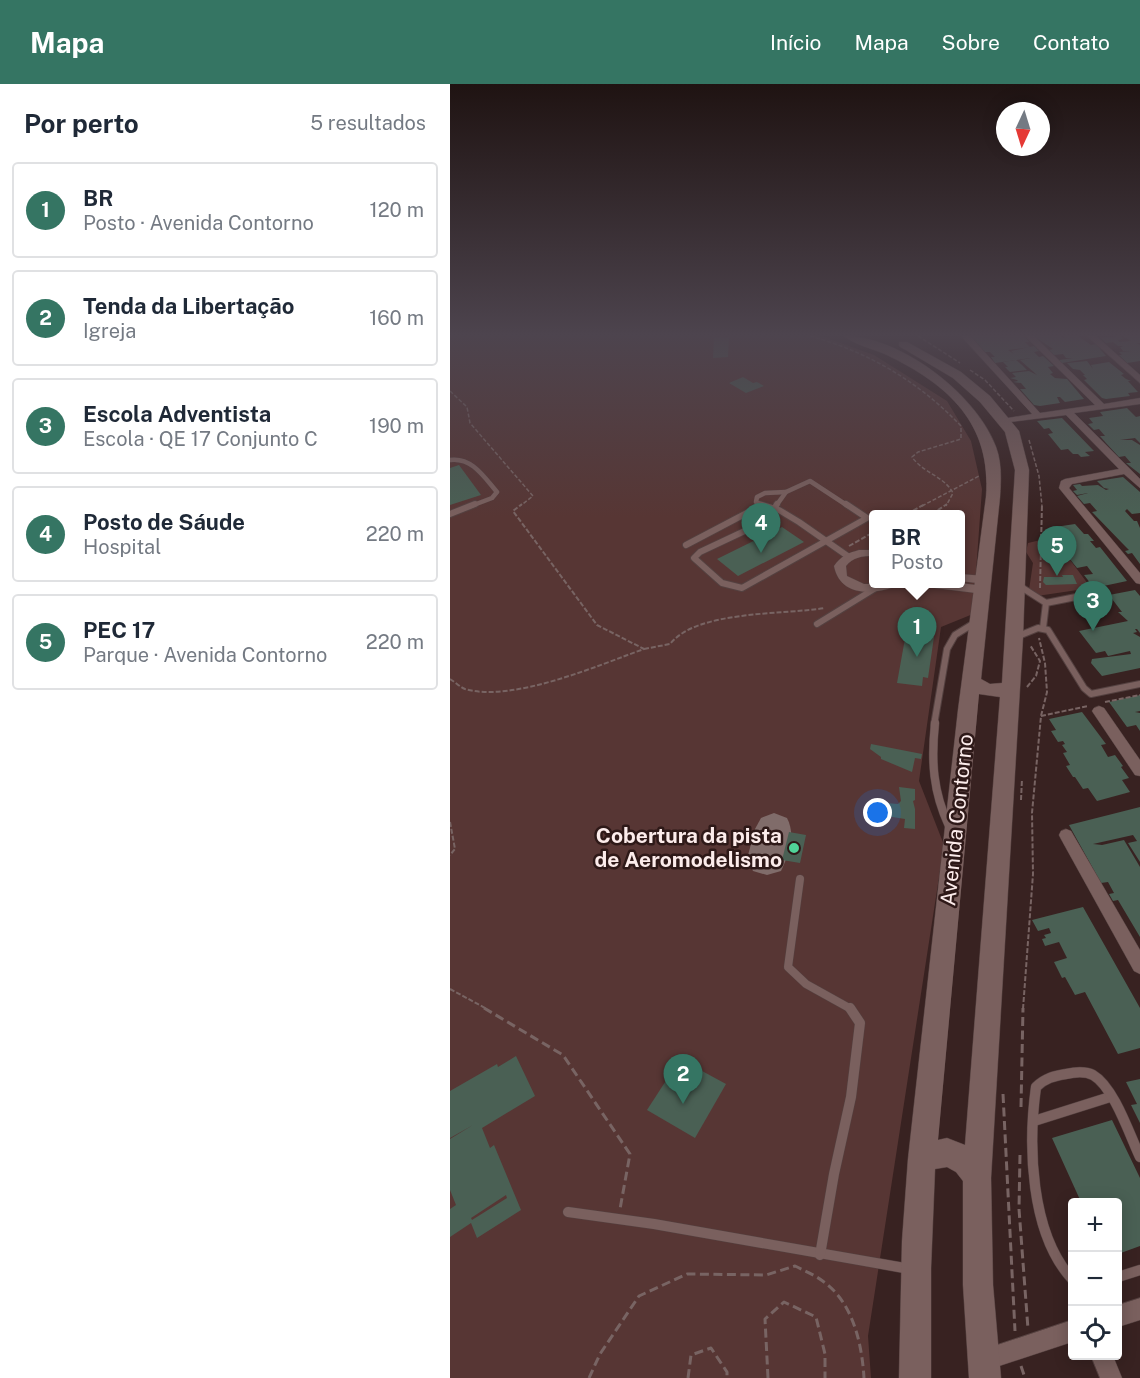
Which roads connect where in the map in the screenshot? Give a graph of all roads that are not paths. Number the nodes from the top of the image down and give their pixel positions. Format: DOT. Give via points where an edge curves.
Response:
graph roads {
  1 [pos="956,396"];
  2 [pos="982,396"];
  3 [pos="1020,396"];
  4 [pos="1091,396"];
  5 [pos="985,399"];
  6 [pos="1136,401"];
  7 [pos="962,402"];
  8 [pos="1101,406"];
  9 [pos="1140,410"];
  10 [pos="1068,411"];
  11 [pos="1038,416"];
  12 [pos="1012,419"];
  13 [pos="1017,448"];
  14 [pos="992,459"];
  15 [pos="450,460"];
  16 [pos="1127,471"];
  17 [pos="1140,485"];
  18 [pos="786,492"];
  19 [pos="760,506"];
  20 [pos="774,509"];
  21 [pos="450,514"];
  22 [pos="751,528"];
  23 [pos="830,541"];
  24 [pos="989,542"];
  25 [pos="686,545"];
  26 [pos="1018,547"];
  27 [pos="845,553"];
  28 [pos="869,553"];
  29 [pos="965,579"];
  30 [pos="1140,580"];
  31 [pos="1017,584"];
  32 [pos="965,585"];
  33 [pos="984,585"];
  34 [pos="869,587"];
  35 [pos="874,588"];
  36 [pos="1086,595"];
  37 [pos="1046,603"];
  38 [pos="980,619"];
  39 [pos="817,624"];
  40 [pos="1040,628"];
  41 [pos="1014,638"];
  42 [pos="971,681"];
  43 [pos="1140,684"];
  44 [pos="1010,687"];
  45 [pos="1099,711"];
  46 [pos="1140,771"];
  47 [pos="1066,836"];
  48 [pos="956,839"];
  49 [pos="800,879"];
  50 [pos="1140,966"];
  51 [pos="1110,1097"];
  52 [pos="1034,1121"];
  53 [pos="1140,1156"];
  54 [pos="922,1161"];
  55 [pos="977,1178"];
  56 [pos="568,1212"];
  57 [pos="820,1255"];
  58 [pos="915,1270"];
  59 [pos="1140,1270"];
  60 [pos="1068,1275"];
  61 [pos="1122,1276"];
  62 [pos="1140,1309"];
  63 [pos="1122,1315"];
  64 [pos="1068,1331"];
  65 [pos="1104,1360"];
  66 [pos="985,1369"];
  67 [pos="915,1378"];
  68 [pos="1111,1378"];
  1 -- 7 [label="main road"];
  2 -- 5 [label="main road, Avenida Contorno"];
  3 -- 11 [label="street"];
  4 -- 8 [label="street"];
  5 -- 7 [label="main road" via="969,397"];
  5 -- 12 [label="main road, Avenida Contorno"];
  6 -- 8 [label="street"];
  6 -- 9 [label="street"];
  7 -- 14 [label="main road" via="979,426"];
  8 -- 10 [label="street"];
  10 -- 11 [label="street"];
  10 -- 16 [label="street"];
  11 -- 12 [label="street"];
  12 -- 13 [label="main road, Avenida Contorno"];
  13 -- 14 [label="main road"];
  13 -- 26 [label="main road, Avenida Contorno" via="1023,487"];
  14 -- 24 [label="main road, Avenida Contorno"];
  15 -- 21 [label="lane" via="468,461 497,492 492,498"];
  16 -- 17 [label="street"];
  16 -- 30 [label="street" via="1069,481 1064,488"];
  18 -- 19 [label="lane" via="759,495 756,502"];
  18 -- 20 [label="lane"];
  18 -- 23 [label="lane" via="813,482 867,518"];
  19 -- 20 [label="lane"];
  19 -- 25 [label="lane"];
  20 -- 23 [label="lane"];
  22 -- 23 [label="lane" via="694,558 726,585 739,589"];
  23 -- 27 [label="lane"];
  24 -- 26 [label="main road" via="1002,538"];
  24 -- 33 [label="main road, Avenida Contorno"];
  26 -- 31 [label="main road, Avenida Contorno"];
  27 -- 28 [label="street"];
  27 -- 34 [label="street" via="840,566 842,578 855,586"];
  29 -- 33 [label="street"];
  31 -- 37 [label="lane"];
  31 -- 41 [label="main road, Avenida Contorno"];
  32 -- 33 [label="street"];
  33 -- 38 [label="main road, Avenida Contorno"];
  35 -- 39 [label="lane"];
  36 -- 37 [label="lane"];
  37 -- 40 [label="lane"];
  38 -- 42 [label="main road, Avenida Contorno"];
  38 -- 48 [label="lane" via="954,636 945,650 934,738 932,766 937,799"];
  40 -- 41 [label="lane"];
  40 -- 43 [label="lane" via="1048,630 1087,692 1096,694"];
  41 -- 44 [label="main road, Avenida Contorno"];
  42 -- 44 [label="main road" via="994,692"];
  42 -- 48 [label="main road, Avenida Contorno"];
  44 -- 55 [label="main road, Avenida Contorno"];
  45 -- 46 [label="street"];
  47 -- 50 [label="street"];
  48 -- 54 [label="main road, Avenida Contorno"];
  49 -- 57 [label="lane" via="788,967 806,984 850,1008 860,1023 851,1097"];
  51 -- 52 [label="lane"];
  51 -- 52 [label="lane" via="1098,1078 1085,1073 1069,1072 1044,1079 1036,1087"];
  51 -- 53 [label="lane"];
  52 -- 60 [label="lane" via="1032,1167 1037,1195 1054,1254"];
  54 -- 55 [label="main road" via="940,1152 952,1152 964,1159"];
  54 -- 58 [label="main road, Avenida Contorno"];
  55 -- 66 [label="main road, Avenida Contorno" via="978,1285"];
  56 -- 57 [label="lane"];
  57 -- 58 [label="lane"];
  58 -- 67 [label="main road, Avenida Contorno"];
  59 -- 61 [label="lane"];
  62 -- 63 [label="street"];
  64 -- 66 [label="street" via="1030,1344"];
  65 -- 68 [label="street"];
}
